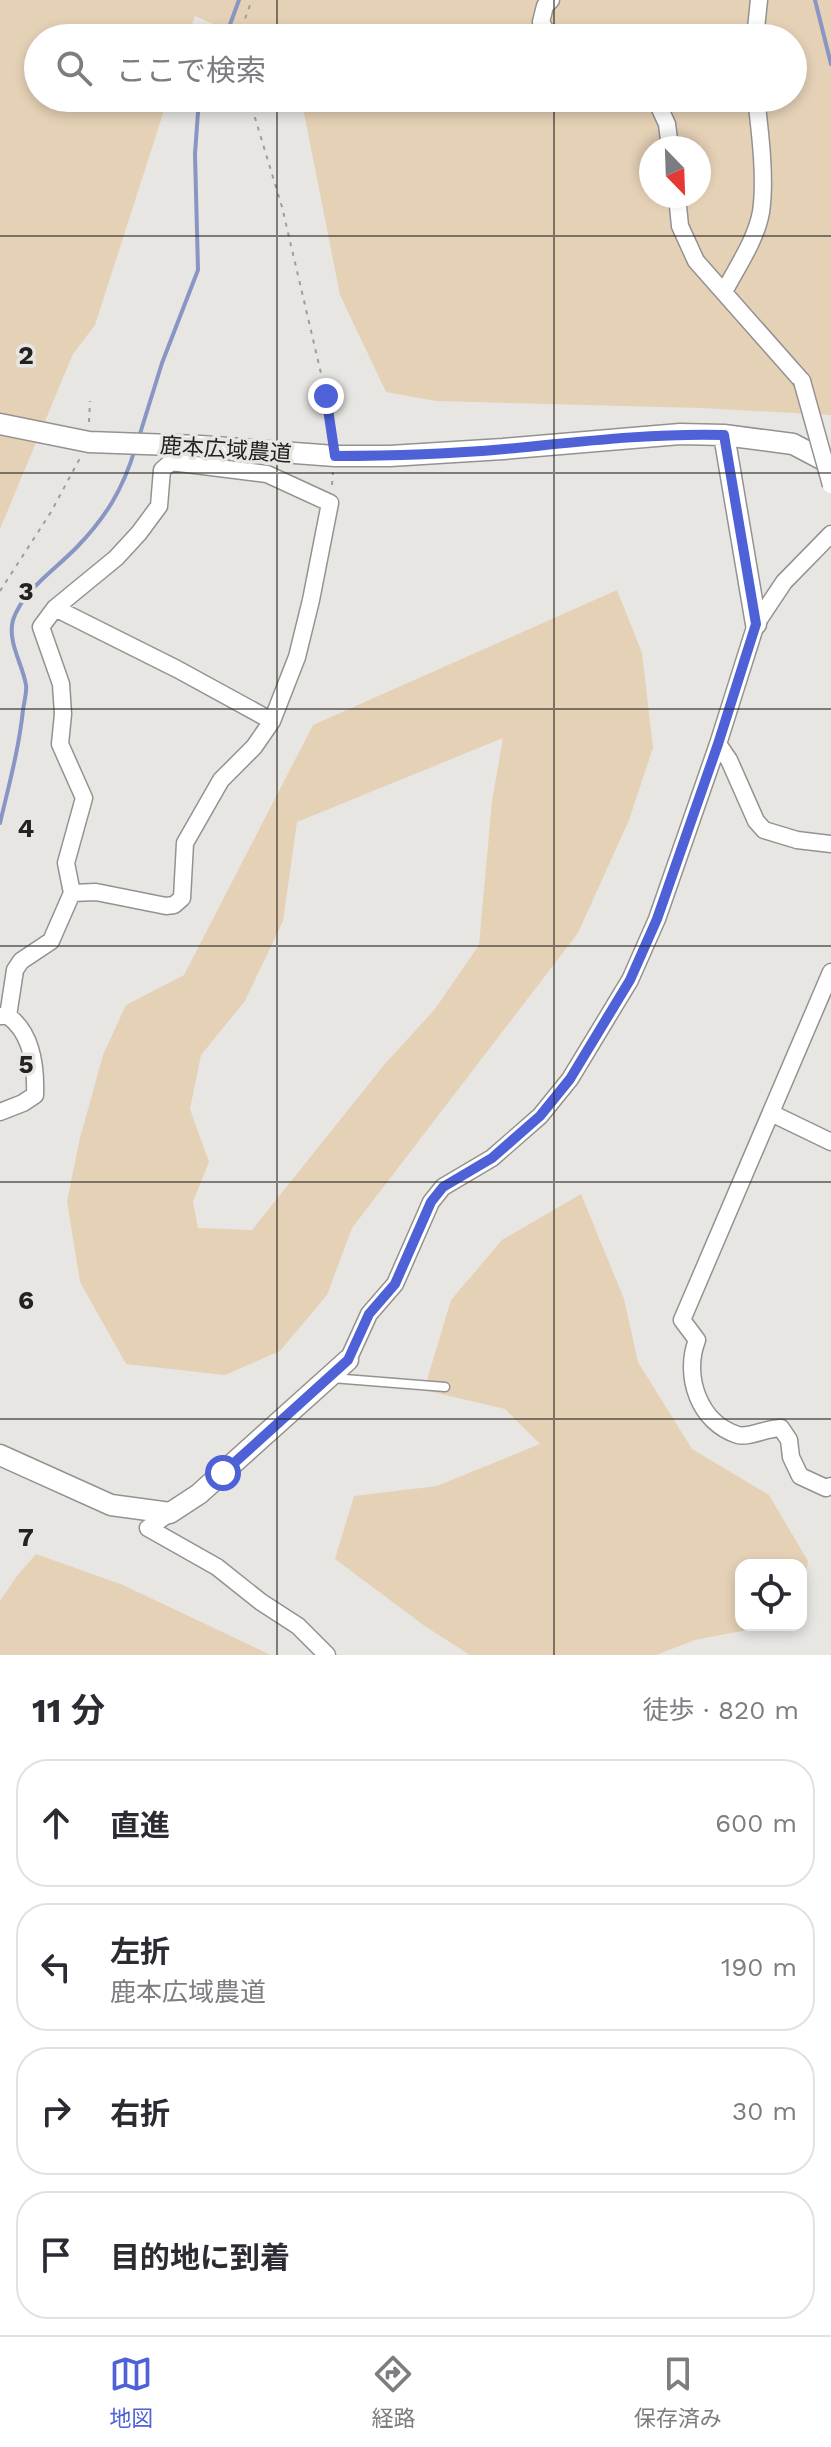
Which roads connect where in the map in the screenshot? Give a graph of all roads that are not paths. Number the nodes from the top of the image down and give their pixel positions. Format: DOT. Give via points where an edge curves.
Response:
graph roads {
  1 [pos="551,0"];
  2 [pos="759,0"];
  3 [pos="542,24"];
  4 [pos="756,24"];
  5 [pos="661,112"];
  6 [pos="757,112"];
  7 [pos="668,136"];
  8 [pos="678,208"];
  9 [pos="724,292"];
  10 [pos="0,424"];
  11 [pos="724,435"];
  12 [pos="831,464"];
  13 [pos="831,485"];
  14 [pos="831,534"];
  15 [pos="55,608"];
  16 [pos="756,624"];
  17 [pos="272,721"];
  18 [pos="718,744"];
  19 [pos="831,844"];
  20 [pos="72,893"];
  21 [pos="831,972"];
  22 [pos="4,1016"];
  23 [pos="0,1112"];
  24 [pos="771,1113"];
  25 [pos="831,1142"];
  26 [pos="348,1360"];
  27 [pos="327,1378"];
  28 [pos="445,1387"];
  29 [pos="0,1455"];
  30 [pos="831,1486"];
  31 [pos="170,1513"];
  32 [pos="327,1655"];
  1 -- 3 [label="street"];
  2 -- 4 [label="street"];
  5 -- 7 [label="street"];
  6 -- 9 [label="street" via="761,212"];
  8 -- 9 [label="street" via="680,226 696,261"];
  9 -- 13 [label="street, bridge" via="802,381"];
  10 -- 11 [label="street, 鹿本広域農道" via="89,442 335,456"];
  11 -- 12 [label="street, 鹿本広域農道" via="793,444"];
  11 -- 16 [label="street"];
  14 -- 16 [label="street" via="784,582"];
  15 -- 17 [label="street"];
  15 -- 17 [label="street" via="139,533 159,506 162,470 171,462 267,474 330,503 297,657"];
  15 -- 20 [label="street" via="41,627 61,684 60,744 84,798 66,863"];
  16 -- 18 [label="street"];
  17 -- 20 [label="street" via="221,780 185,843 182,898 174,905"];
  18 -- 19 [label="street" via="764,830"];
  18 -- 26 [label="street" via="630,980 570,1079 540,1116 492,1158 443,1187 431,1202 395,1284 369,1314"];
  20 -- 22 [label="street" via="51,941 15,970"];
  21 -- 24 [label="street"];
  22 -- 23 [label="street" via="27,1038 36,1076 35,1095"];
  24 -- 25 [label="street"];
  24 -- 30 [label="street" via="682,1320 697,1340 692,1377 699,1404 714,1421 737,1435 781,1428 800,1476"];
  26 -- 27 [label="street"];
  27 -- 28 [label="lane"];
  27 -- 31 [label="street" via="199,1494"];
  29 -- 31 [label="street" via="111,1505"];
  31 -- 32 [label="street" via="148,1528 217,1567 298,1626"];
}
